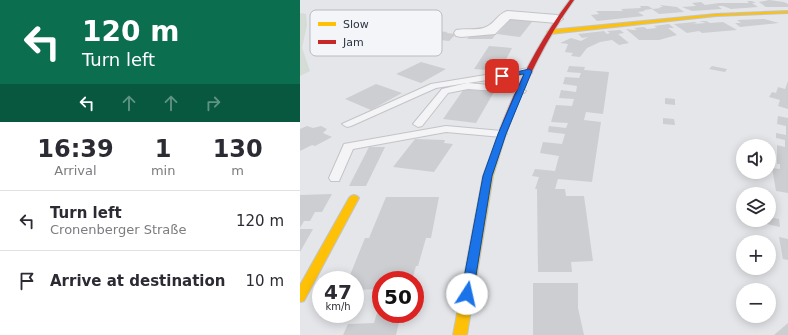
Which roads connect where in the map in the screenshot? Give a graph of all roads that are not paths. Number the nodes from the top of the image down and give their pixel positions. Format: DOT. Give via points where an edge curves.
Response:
graph roads {
  1 [pos="572,0"];
  2 [pos="788,12"];
  3 [pos="557,19"];
  4 [pos="550,32"];
  5 [pos="461,33"];
  6 [pos="529,71"];
  7 [pos="521,91"];
  8 [pos="347,124"];
  9 [pos="418,124"];
  10 [pos="502,134"];
  11 [pos="334,178"];
  12 [pos="354,198"];
  13 [pos="300,297"];
  14 [pos="460,335"];
  1 -- 3 [label="main road"];
  2 -- 4 [label="main road" via="716,15"];
  3 -- 4 [label="main road"];
  3 -- 5 [label="street" via="508,15 490,31"];
  4 -- 6 [label="main road"];
  6 -- 7 [label="main road"];
  6 -- 8 [label="lane" via="434,86"];
  7 -- 9 [label="lane" via="468,86 444,91"];
  7 -- 10 [label="main road"];
  10 -- 11 [label="lane" via="446,130 348,146"];
  10 -- 14 [label="main road" via="488,176"];
  12 -- 13 [label="main road"];
}
